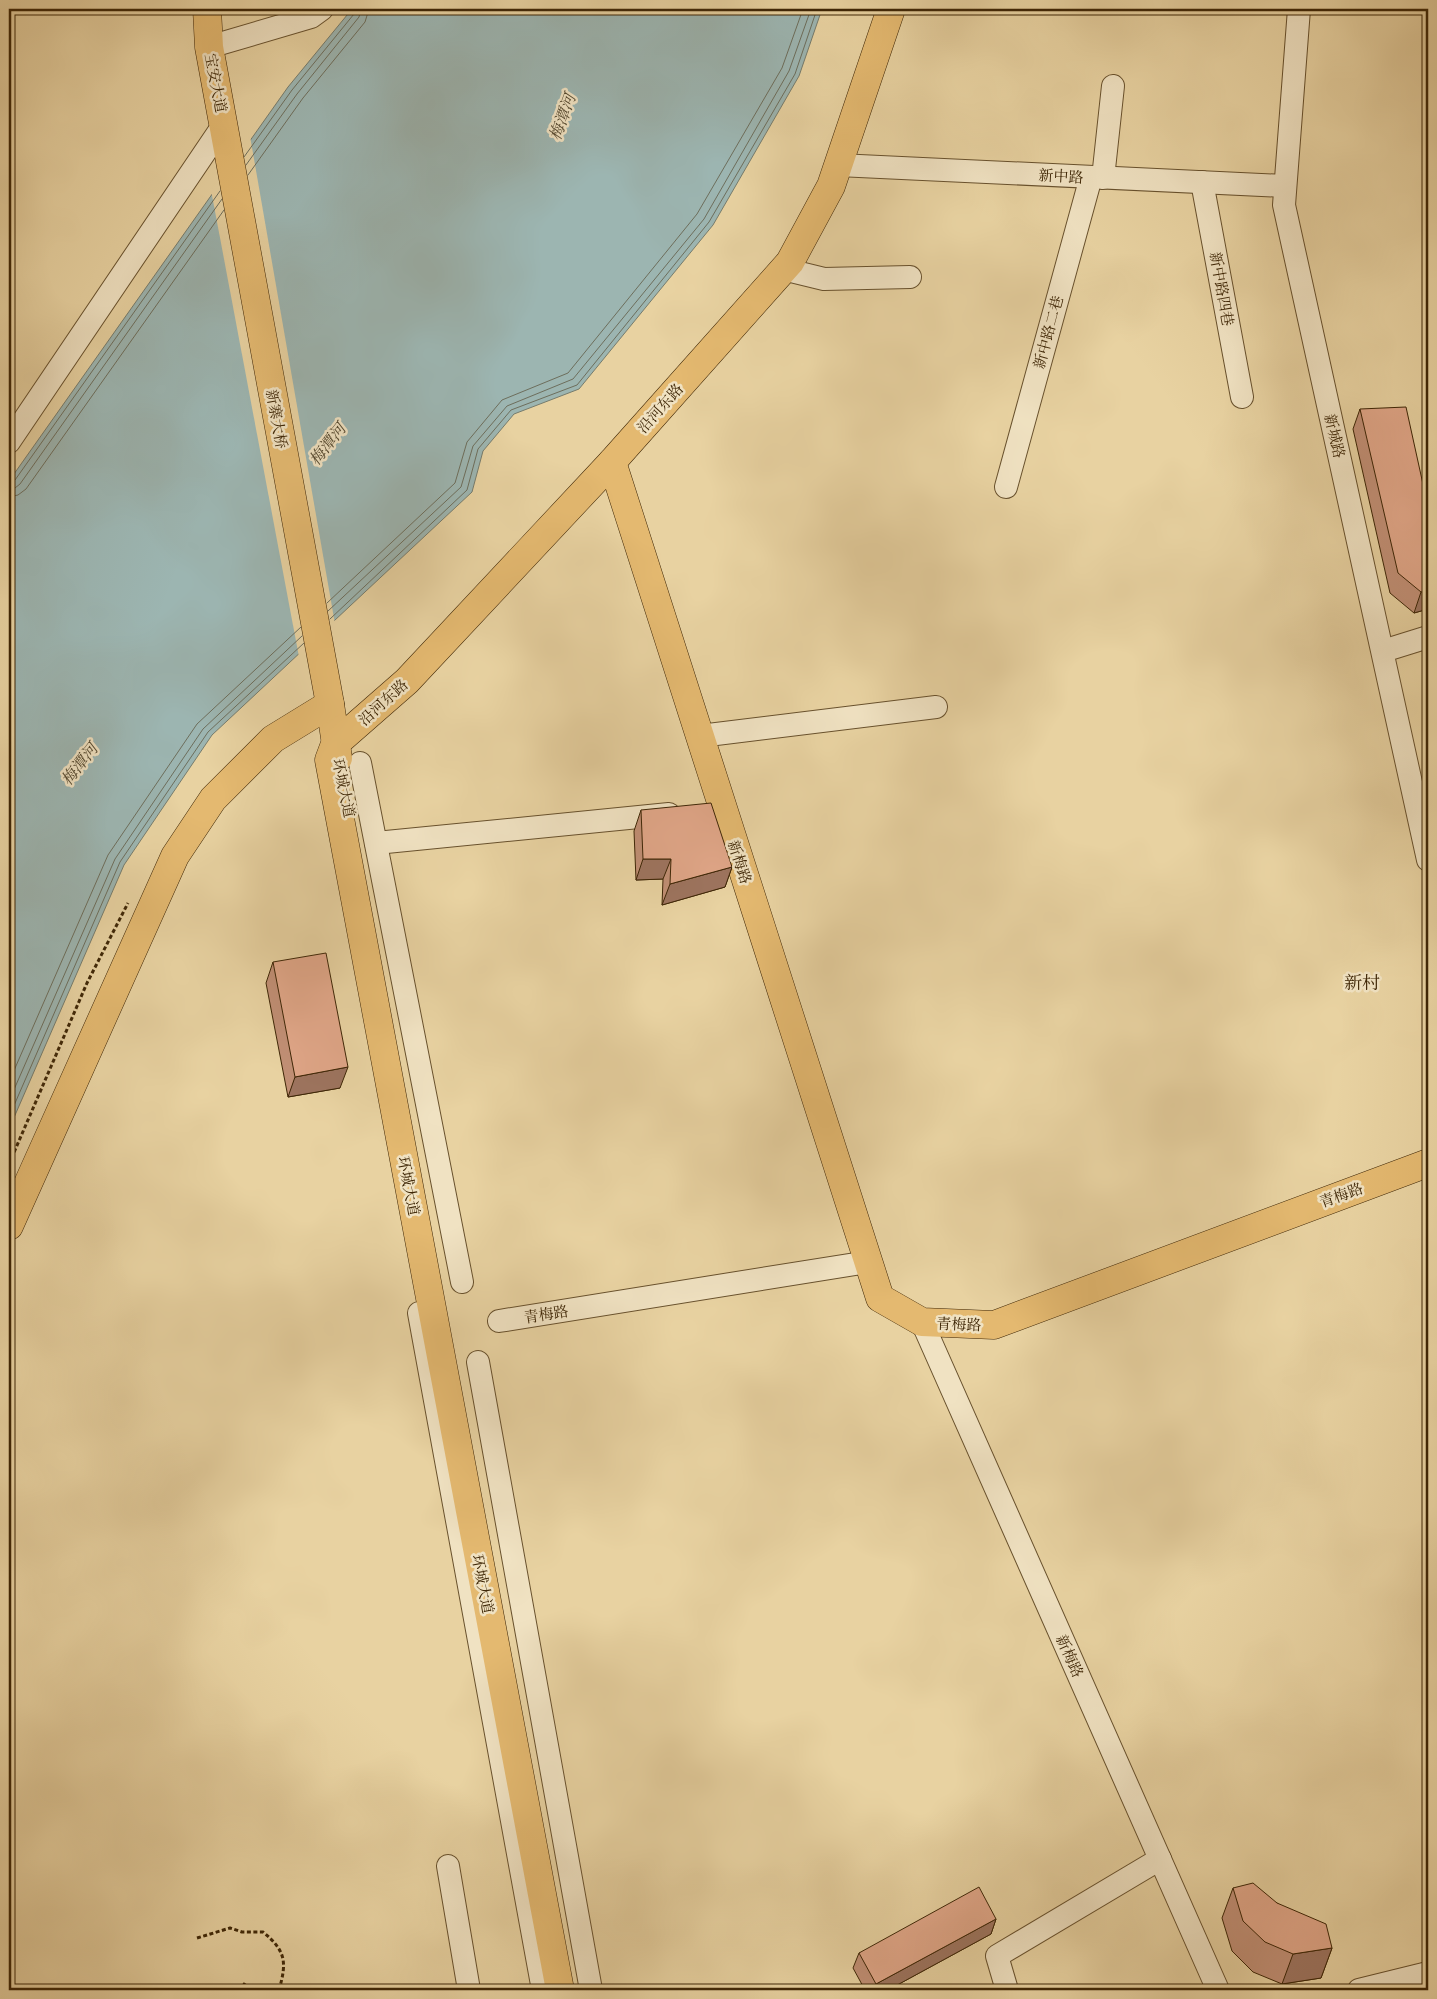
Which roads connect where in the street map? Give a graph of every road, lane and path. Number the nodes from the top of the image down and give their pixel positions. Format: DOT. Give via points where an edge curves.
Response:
graph roads {
  1 [pos="322,9"];
  2 [pos="891,9"];
  3 [pos="1299,9"];
  4 [pos="204,12"];
  5 [pos="209,47"];
  6 [pos="1113,86"];
  7 [pos="226,136"];
  8 [pos="838,165"];
  9 [pos="1097,177"];
  10 [pos="1202,182"];
  11 [pos="1285,186"];
  12 [pos="783,269"];
  13 [pos="910,277"];
  14 [pos="1242,397"];
  15 [pos="9,442"];
  16 [pos="612,462"];
  17 [pos="1006,487"];
  18 [pos="1428,637"];
  19 [pos="1383,651"];
  20 [pos="329,698"];
  21 [pos="936,707"];
  22 [pos="700,736"];
  23 [pos="335,744"];
  24 [pos="360,763"];
  25 [pos="320,773"];
  26 [pos="703,811"];
  27 [pos="376,843"];
  28 [pos="1428,860"];
  29 [pos="1428,1163"];
  30 [pos="9,1226"];
  31 [pos="868,1262"];
  32 [pos="462,1282"];
  33 [pos="499,1321"];
  34 [pos="922,1322"];
  35 [pos="478,1362"];
  36 [pos="1160,1859"];
  37 [pos="448,1866"];
  38 [pos="197,1938"];
  39 [pos="1428,1973"];
  40 [pos="245,1983"];
  41 [pos="240,1990"];
  42 [pos="279,1990"];
  43 [pos="469,1990"];
  44 [pos="543,1990"];
  45 [pos="560,1990"];
  46 [pos="571,1990"];
  47 [pos="591,1990"];
  48 [pos="1007,1990"];
  49 [pos="1218,1990"];
  50 [pos="1358,1990"];
  1 -- 5 [label="street" via="311,17"];
  2 -- 8 [label="main road, 沿河东路"];
  3 -- 11 [label="street, 新城路"];
  4 -- 5 [label="main road, 宝安大道"];
  5 -- 7 [label="main road, 宝安大道"];
  6 -- 9 [label="street, 新中路二巷"];
  7 -- 15 [label="street"];
  7 -- 20 [label="main road, 新寨大桥"];
  8 -- 9 [label="street, 新中路"];
  8 -- 12 [label="main road, 沿河东路" via="790,262"];
  9 -- 10 [label="street, 新中路"];
  9 -- 17 [label="street, 新中路二巷"];
  10 -- 11 [label="street, 新中路"];
  10 -- 14 [label="street, 新中路四巷"];
  11 -- 19 [label="street, 新城路" via="1284,205"];
  12 -- 13 [label="street" via="824,279"];
  12 -- 16 [label="main road, 沿河东路"];
  16 -- 22 [label="main road, 新梅路"];
  16 -- 23 [label="main road, 沿河东路" via="407,681"];
  18 -- 19 [label="street"];
  19 -- 28 [label="street, 新城路"];
  20 -- 23 [label="main road, 新寨大桥"];
  20 -- 30 [label="main road" via="272,740 213,799 175,856"];
  21 -- 22 [label="street"];
  22 -- 26 [label="main road, 新梅路"];
  23 -- 45 [label="main road, 环城大道" via="329,760"];
  23 -- 46 [label="main road, 环城大道"];
  24 -- 27 [label="street"];
  25 -- 44 [label="street"];
  26 -- 27 [label="street"];
  26 -- 31 [label="main road, 新梅路"];
  27 -- 32 [label="street"];
  29 -- 34 [label="main road, 青梅路" via="994,1325"];
  31 -- 33 [label="street, 青梅路"];
  31 -- 34 [label="main road, 青梅路" via="880,1298"];
  34 -- 36 [label="street, 新梅路"];
  35 -- 47 [label="street"];
  36 -- 48 [label="street" via="997,1956"];
  36 -- 49 [label="street, 新梅路"];
  37 -- 43 [label="street"];
  38 -- 42 [label="path" via="230,1928 242,1932 263,1932 275,1942 286,1964"];
  39 -- 50 [label="street"];
  40 -- 41 [label="path"];
}
